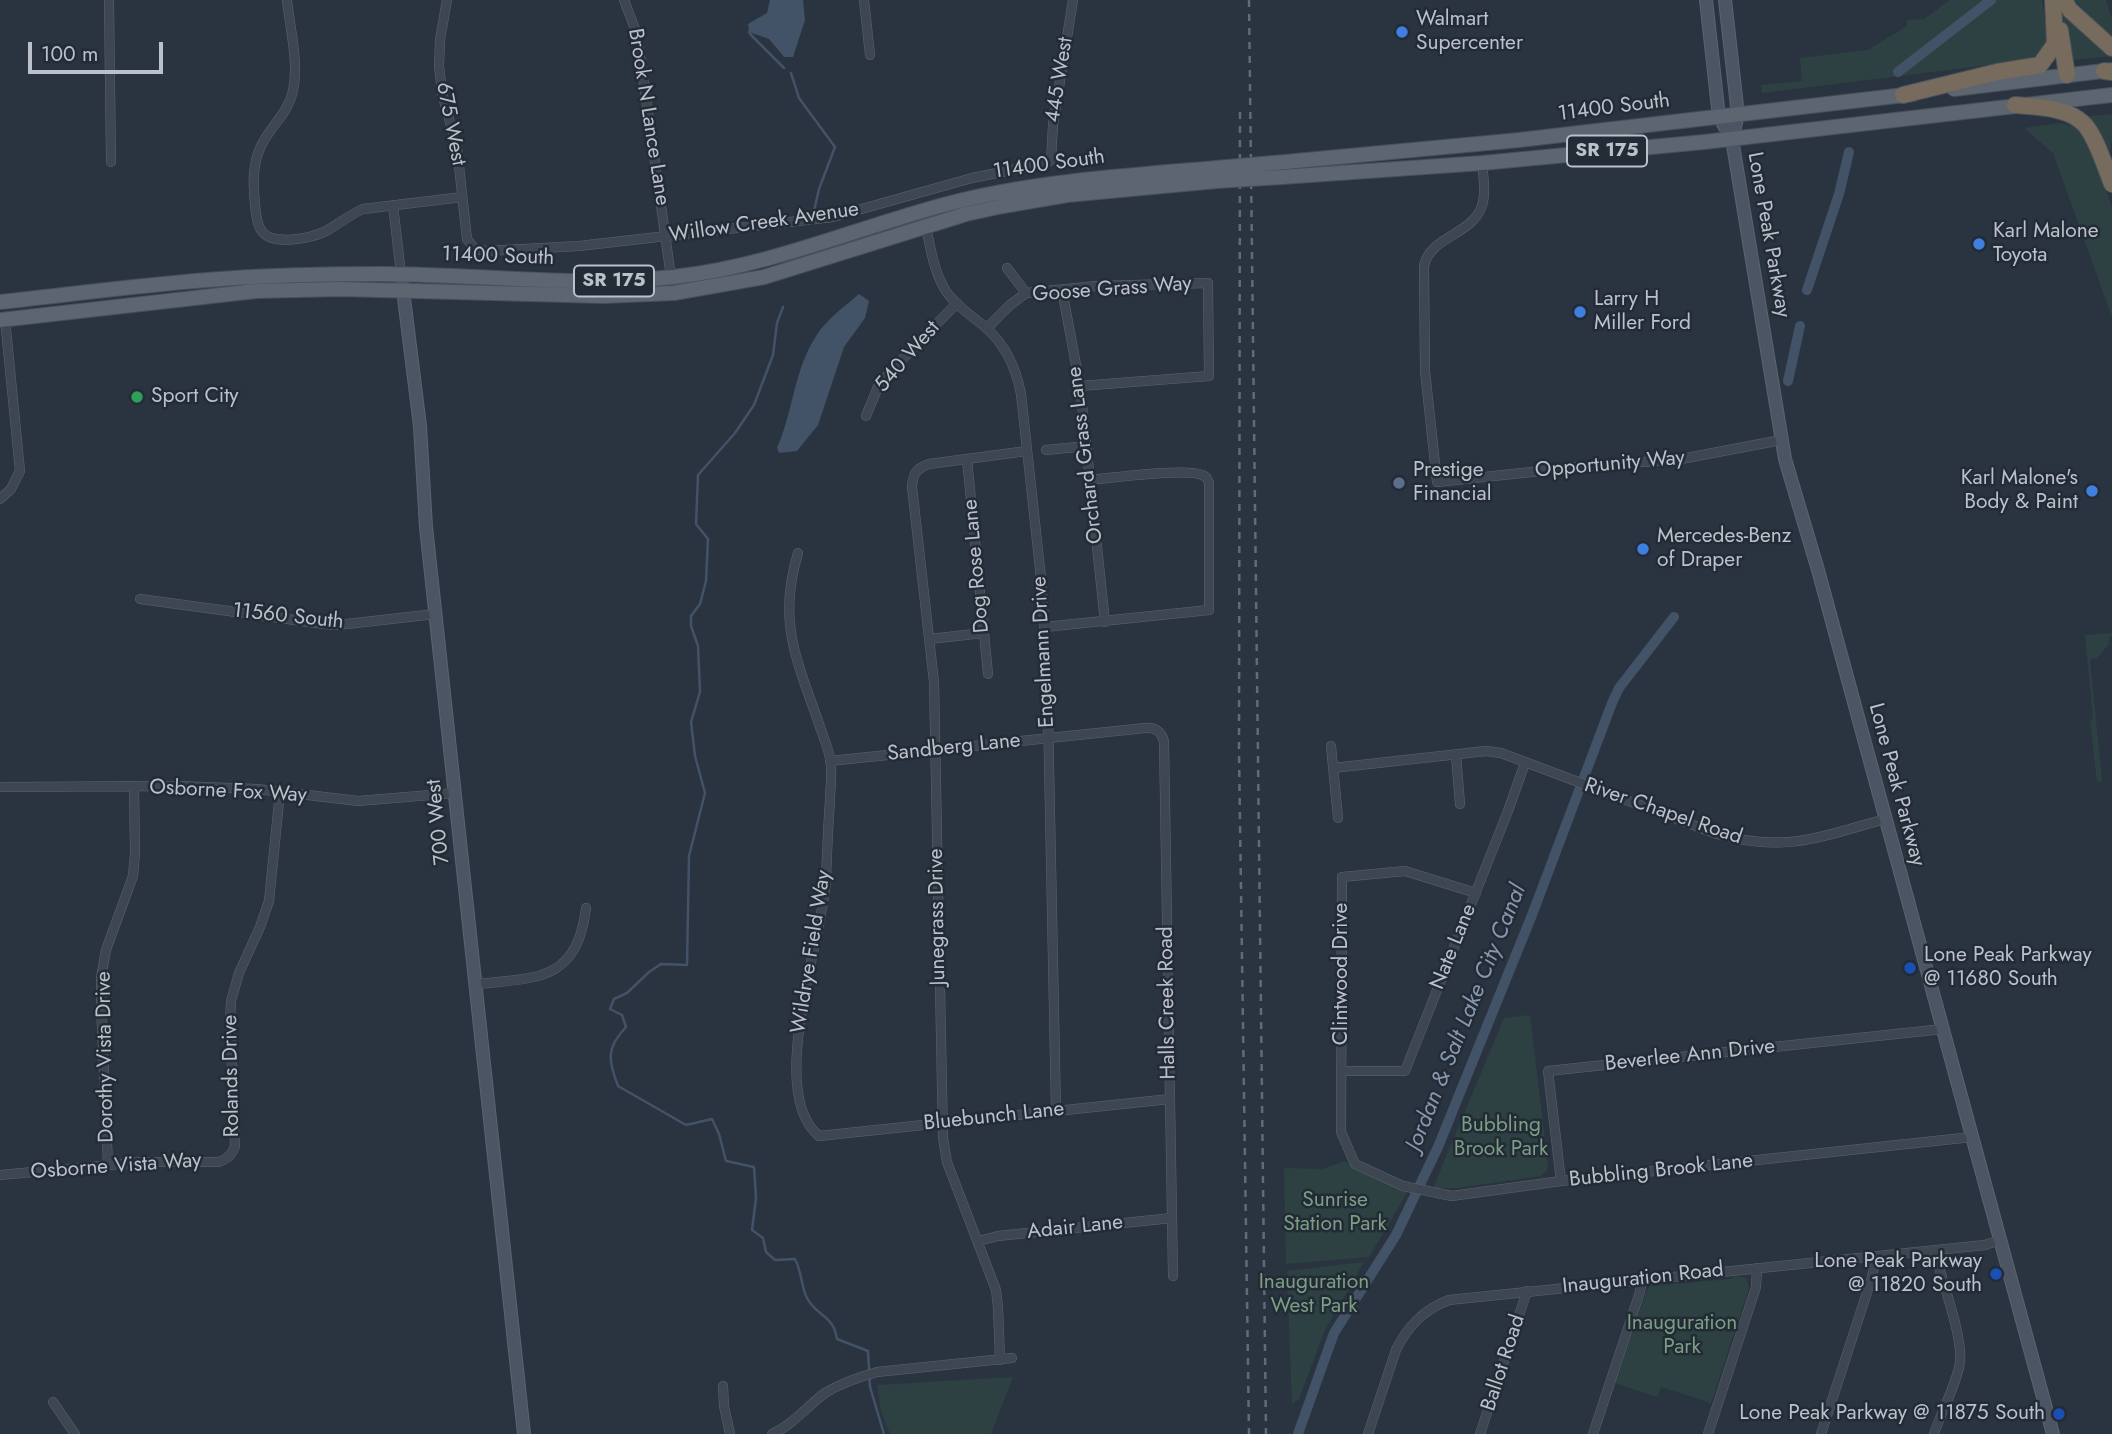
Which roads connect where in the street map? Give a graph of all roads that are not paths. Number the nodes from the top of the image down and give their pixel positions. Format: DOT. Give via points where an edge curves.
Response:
graph roads {
  1 [pos="109,0"];
  2 [pos="287,0"];
  3 [pos="447,0"];
  4 [pos="624,0"];
  5 [pos="863,0"];
  6 [pos="1073,0"];
  7 [pos="1706,0"];
  8 [pos="1726,0"];
  9 [pos="2057,2"];
  10 [pos="2112,48"];
  11 [pos="870,55"];
  12 [pos="2109,71"];
  13 [pos="2067,75"];
  14 [pos="1903,95"];
  15 [pos="2112,95"];
  16 [pos="2015,105"];
  17 [pos="1738,115"];
  18 [pos="1719,117"];
  19 [pos="1732,139"];
  20 [pos="1051,160"];
  21 [pos="111,162"];
  22 [pos="1482,163"];
  23 [pos="1217,174"];
  24 [pos="2112,184"];
  25 [pos="1007,190"];
  26 [pos="462,197"];
  27 [pos="393,205"];
  28 [pos="926,227"];
  29 [pos="666,237"];
  30 [pos="471,247"];
  31 [pos="1007,268"];
  32 [pos="401,274"];
  33 [pos="671,277"];
  34 [pos="1062,289"];
  35 [pos="403,291"];
  36 [pos="1026,293"];
  37 [pos="0,302"];
  38 [pos="957,303"];
  39 [pos="2,320"];
  40 [pos="987,328"];
  41 [pos="1080,386"];
  42 [pos="866,416"];
  43 [pos="1781,440"];
  44 [pos="1087,446"];
  45 [pos="1046,450"];
  46 [pos="1027,451"];
  47 [pos="967,459"];
  48 [pos="1090,480"];
  49 [pos="0,499"];
  50 [pos="798,553"];
  51 [pos="140,599"];
  52 [pos="435,614"];
  53 [pos="1105,622"];
  54 [pos="1045,626"];
  55 [pos="984,633"];
  56 [pos="929,639"];
  57 [pos="988,674"];
  58 [pos="1160,732"];
  59 [pos="1049,738"];
  60 [pos="1331,746"];
  61 [pos="936,750"];
  62 [pos="1456,755"];
  63 [pos="830,761"];
  64 [pos="1525,763"];
  65 [pos="1333,768"];
  66 [pos="134,786"];
  67 [pos="0,787"];
  68 [pos="280,792"];
  69 [pos="455,793"];
  70 [pos="1460,804"];
  71 [pos="1338,818"];
  72 [pos="1885,819"];
  73 [pos="1476,893"];
  74 [pos="586,908"];
  75 [pos="476,984"];
  76 [pos="1943,1029"];
  77 [pos="1342,1071"];
  78 [pos="1170,1099"];
  79 [pos="1055,1111"];
  80 [pos="942,1122"];
  81 [pos="819,1136"];
  82 [pos="1972,1137"];
  83 [pos="230,1156"];
  84 [pos="1355,1164"];
  85 [pos="108,1165"];
  86 [pos="0,1175"];
  87 [pos="1561,1181"];
  88 [pos="1172,1218"];
  89 [pos="2000,1240"];
  90 [pos="978,1241"];
  91 [pos="1934,1250"];
  92 [pos="1876,1256"];
  93 [pos="1757,1268"];
  94 [pos="1173,1276"];
  95 [pos="1642,1279"];
  96 [pos="1527,1291"];
  97 [pos="1012,1358"];
  98 [pos="1000,1360"];
  99 [pos="723,1386"];
  100 [pos="53,1402"];
  101 [pos="75,1434"];
  102 [pos="524,1434"];
  103 [pos="730,1434"];
  104 [pos="772,1434"];
  105 [pos="1368,1434"];
  106 [pos="1480,1434"];
  107 [pos="1593,1434"];
  108 [pos="1708,1434"];
  109 [pos="1821,1434"];
  110 [pos="1934,1434"];
  111 [pos="2053,1434"];
  1 -- 21 [label="street"];
  2 -- 27 [label="street" via="294,88 287,109 265,137 257,157 254,183 260,229 274,239 306,237 363,209"];
  3 -- 26 [label="street, 675 West" via="439,66 457,148"];
  4 -- 29 [label="street, Brook N Lance Lane" via="637,34"];
  5 -- 11 [label="street"];
  6 -- 20 [label="street, 445 West"];
  7 -- 18 [label="main road"];
  8 -- 17 [label="main road"];
  9 -- 10 [label="highway"];
  9 -- 13 [label="highway"];
  9 -- 14 [label="highway" via="2055,44 2040,65"];
  12 -- 13 [label="main road, 11400 South / SR 175"];
  13 -- 14 [label="main road, 11400 South / SR 175"];
  14 -- 17 [label="main road, 11400 South / SR 175"];
  15 -- 16 [label="main road, 11400 South / SR 175"];
  16 -- 19 [label="main road, 11400 South / SR 175"];
  16 -- 24 [label="highway" via="2048,108 2083,123"];
  17 -- 18 [label="main road, 11400 South / SR 175"];
  17 -- 19 [label="main road"];
  18 -- 19 [label="main road"];
  18 -- 23 [label="main road, 11400 South / SR 175, bridge" via="1284,162"];
  19 -- 22 [label="main road, 11400 South / SR 175"];
  19 -- 43 [label="main road, Lone Peak Parkway"];
  20 -- 29 [label="street, Willow Creek Avenue" via="833,217"];
  22 -- 23 [label="main road, 11400 South / SR 175, bridge" via="1282,177"];
  22 -- 43 [label="street, Opportunity Way" via="1480,212 1466,228 1434,248 1424,266 1425,371 1437,482 1676,460"];
  23 -- 25 [label="main road, 11400 South / SR 175" via="1051,183"];
  23 -- 28 [label="main road, 11400 South / SR 175" via="1003,206"];
  25 -- 28 [label="main road" via="988,201 930,217"];
  25 -- 33 [label="main road, 11400 South / SR 175" via="750,265"];
  26 -- 27 [label="street"];
  26 -- 30 [label="street, 675 West"];
  27 -- 32 [label="street, 700 West"];
  28 -- 35 [label="main road, 11400 South / SR 175" via="787,271 684,291 604,296"];
  28 -- 38 [label="street, Engelmann Drive" via="935,269"];
  29 -- 30 [label="street, Willow Creek Avenue" via="541,249 486,251"];
  29 -- 33 [label="street, Brook N Lance Lane"];
  31 -- 36 [label="street"];
  32 -- 33 [label="main road, 11400 South / SR 175" via="591,281"];
  32 -- 35 [label="main road, 700 West"];
  32 -- 37 [label="main road, 11400 South / SR 175" via="218,279"];
  34 -- 36 [label="street, Goose Grass Way"];
  34 -- 41 [label="street, Orchard Grass Lane"];
  34 -- 41 [label="street, Goose Grass Way" via="1209,283 1209,376"];
  35 -- 39 [label="main road, 11400 South / SR 175" via="256,291"];
  35 -- 52 [label="main road, 700 West" via="420,426"];
  36 -- 40 [label="street, Goose Grass Way"];
  38 -- 40 [label="street, Engelmann Drive"];
  38 -- 42 [label="street, 540 West" via="878,387"];
  39 -- 49 [label="street" via="20,471"];
  40 -- 46 [label="street, Engelmann Drive" via="1006,352 1019,382"];
  41 -- 44 [label="street, Orchard Grass Lane"];
  43 -- 72 [label="main road, Lone Peak Parkway"];
  44 -- 45 [label="street"];
  44 -- 48 [label="street, Orchard Grass Lane"];
  46 -- 47 [label="street"];
  46 -- 54 [label="street, Engelmann Drive"];
  47 -- 55 [label="street, Dog Rose Lane"];
  47 -- 56 [label="street, Junegrass Drive" via="929,464 913,475"];
  48 -- 53 [label="street, Orchard Grass Lane"];
  48 -- 53 [label="street" via="1199,473 1209,483 1209,610"];
  50 -- 63 [label="street" via="788,591 789,629"];
  51 -- 52 [label="street, 11560 South" via="338,625"];
  52 -- 69 [label="main road, 700 West"];
  53 -- 54 [label="street"];
  54 -- 59 [label="street, Engelmann Drive"];
  55 -- 56 [label="street"];
  55 -- 57 [label="street, Dog Rose Lane"];
  56 -- 61 [label="street, Junegrass Drive"];
  58 -- 59 [label="street, Sandberg Lane" via="1145,727"];
  58 -- 78 [label="street, Halls Creek Road" via="1164,742"];
  59 -- 61 [label="street, Sandberg Lane"];
  59 -- 79 [label="street, Engelmann Drive"];
  60 -- 65 [label="street"];
  61 -- 63 [label="street, Sandberg Lane"];
  61 -- 80 [label="street, Junegrass Drive"];
  62 -- 64 [label="street, River Chapel Road" via="1486,751"];
  62 -- 65 [label="street, River Chapel Road"];
  62 -- 70 [label="street"];
  63 -- 81 [label="street, Wildrye Field Way" via="825,894 797,1032 796,1086 802,1113"];
  64 -- 72 [label="street, River Chapel Road" via="1745,842 1802,841"];
  64 -- 73 [label="street, Nate Lane"];
  65 -- 71 [label="street"];
  66 -- 67 [label="street, Osborne Fox Way"];
  66 -- 68 [label="street, Osborne Fox Way"];
  66 -- 85 [label="street, Dorothy Vista Drive" via="133,876 106,950 102,978"];
  68 -- 69 [label="street, Osborne Fox Way" via="358,802"];
  68 -- 83 [label="street, Rolands Drive" via="269,901 231,1001 234,1146"];
  69 -- 75 [label="main road, 700 West"];
  72 -- 76 [label="main road, Lone Peak Parkway"];
  73 -- 77 [label="street, Nate Lane" via="1405,1071"];
  73 -- 77 [label="street, Clintwood Drive" via="1405,871 1342,877"];
  74 -- 75 [label="street" via="577,945 554,970 531,979"];
  75 -- 102 [label="main road, 700 West"];
  76 -- 82 [label="main road, Lone Peak Parkway"];
  76 -- 87 [label="street, Beverlee Ann Drive" via="1548,1071"];
  77 -- 84 [label="street, Clintwood Drive" via="1341,1132"];
  78 -- 79 [label="street, Bluebunch Lane"];
  78 -- 88 [label="street, Halls Creek Road"];
  79 -- 80 [label="street, Bluebunch Lane"];
  80 -- 81 [label="street, Bluebunch Lane"];
  80 -- 90 [label="street, Junegrass Drive" via="947,1162"];
  82 -- 87 [label="street, Bubbling Brook Lane"];
  82 -- 89 [label="main road, Lone Peak Parkway"];
  83 -- 85 [label="street, Osborne Vista Way" via="218,1162"];
  84 -- 87 [label="street, Bubbling Brook Lane" via="1403,1186 1452,1196"];
  85 -- 86 [label="street, Osborne Vista Way"];
  88 -- 90 [label="street, Adair Lane"];
  88 -- 94 [label="street, Halls Creek Road"];
  89 -- 91 [label="street, Inauguration Road"];
  89 -- 111 [label="main road, Lone Peak Parkway"];
  90 -- 98 [label="street, Junegrass Drive" via="997,1298"];
  91 -- 92 [label="street, Inauguration Road"];
  91 -- 110 [label="street" via="1961,1347 1955,1381"];
  92 -- 93 [label="street, Inauguration Road"];
  92 -- 109 [label="street"];
  93 -- 95 [label="street, Inauguration Road"];
  93 -- 108 [label="street" via="1756,1287"];
  95 -- 96 [label="street, Inauguration Road"];
  95 -- 107 [label="street"];
  96 -- 105 [label="street, Inauguration Road" via="1449,1300 1416,1319 1396,1350"];
  96 -- 106 [label="street, Ballot Road"];
  97 -- 98 [label="street"];
  98 -- 104 [label="street" via="877,1373 848,1381 831,1390 791,1429"];
  99 -- 103 [label="street"];
  100 -- 101 [label="street"];
}
